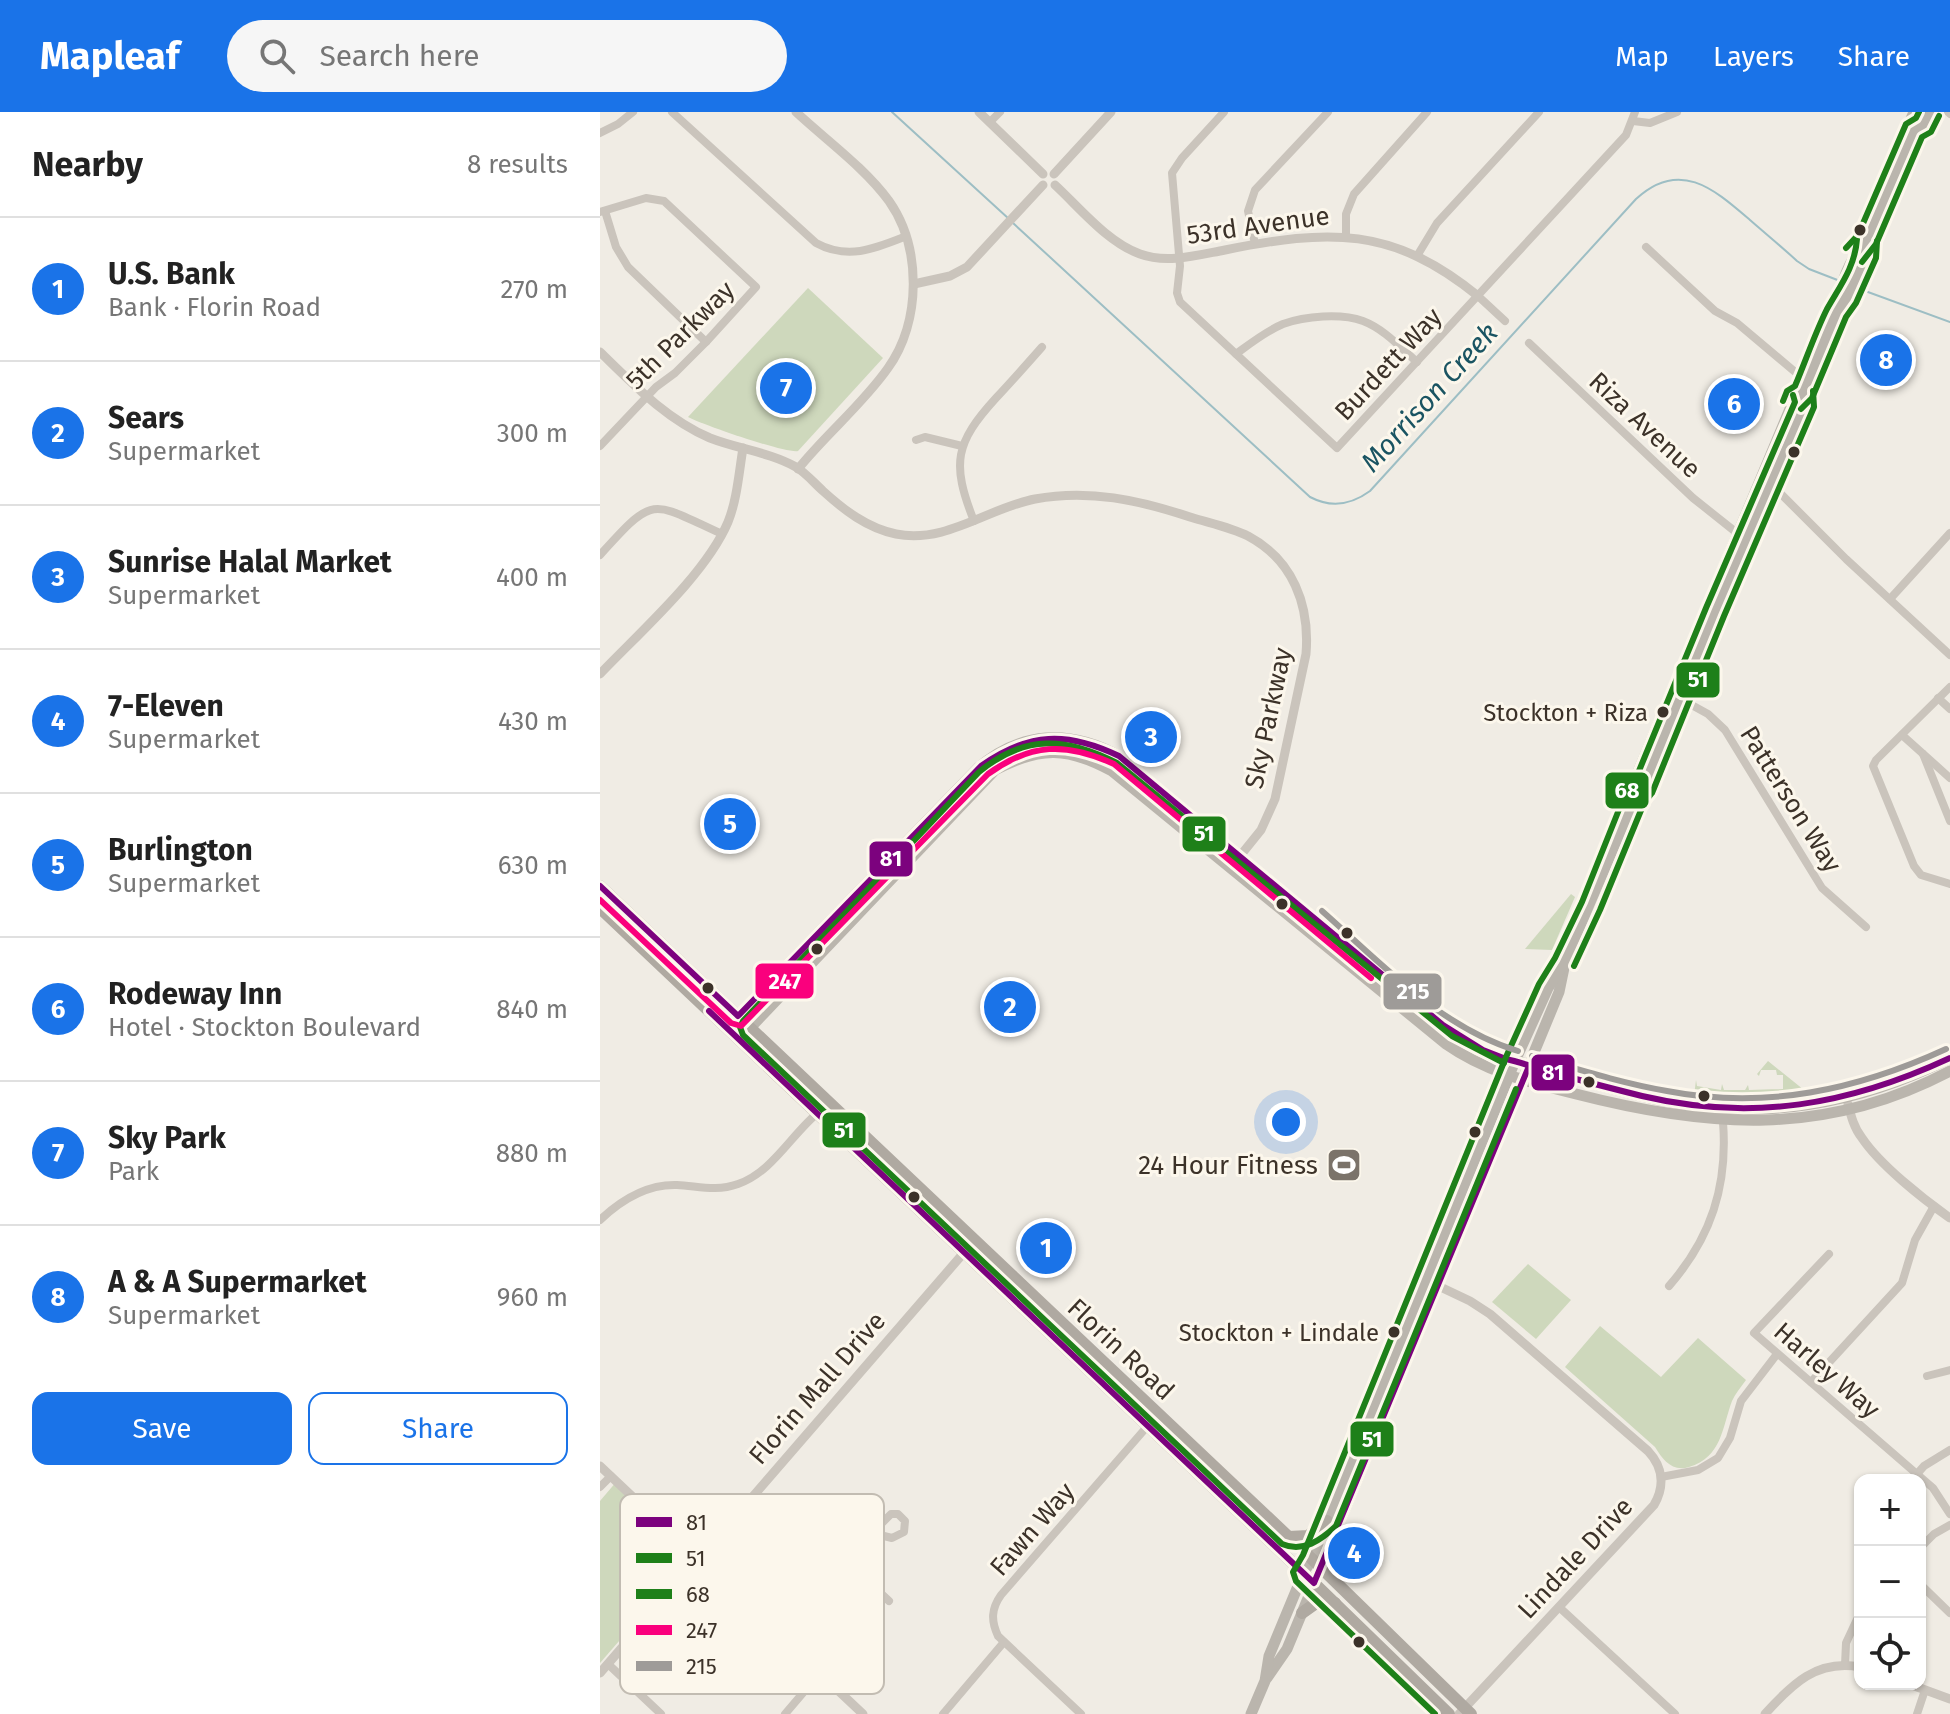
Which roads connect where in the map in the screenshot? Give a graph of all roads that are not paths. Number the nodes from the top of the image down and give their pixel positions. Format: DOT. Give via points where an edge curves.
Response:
graph roads {
  1 [pos="633,112"];
  2 [pos="672,112"];
  3 [pos="796,112"];
  4 [pos="979,112"];
  5 [pos="1000,112"];
  6 [pos="1111,112"];
  7 [pos="1224,112"];
  8 [pos="1328,112"];
  9 [pos="1427,112"];
  10 [pos="1524,112"];
  11 [pos="1677,112"];
  12 [pos="1914,112"];
  13 [pos="1930,112"];
  14 [pos="1535,116"];
  15 [pos="1634,117"];
  16 [pos="990,122"];
  17 [pos="1915,129"];
  18 [pos="600,133"];
  19 [pos="1043,174"];
  20 [pos="1054,174"];
  21 [pos="1043,185"];
  22 [pos="1055,185"];
  23 [pos="602,212"];
  24 [pos="1346,236"];
  25 [pos="904,237"];
  26 [pos="1255,244"];
  27 [pos="1646,247"];
  28 [pos="1417,256"];
  29 [pos="1179,259"];
  30 [pos="914,284"];
  31 [pos="1478,296"];
  32 [pos="1505,321"];
  33 [pos="706,342"];
  34 [pos="1529,343"];
  35 [pos="1042,347"];
  36 [pos="600,352"];
  37 [pos="1236,354"];
  38 [pos="1417,362"];
  39 [pos="1805,387"];
  40 [pos="647,397"];
  41 [pos="916,440"];
  42 [pos="600,446"];
  43 [pos="962,446"];
  44 [pos="743,448"];
  45 [pos="798,469"];
  46 [pos="1767,480"];
  47 [pos="974,521"];
  48 [pos="1950,533"];
  49 [pos="722,534"];
  50 [pos="1743,535"];
  51 [pos="1946,544"];
  52 [pos="600,555"];
  53 [pos="1890,599"];
  54 [pos="1693,641"];
  55 [pos="1949,652"];
  56 [pos="600,674"];
  57 [pos="1950,687"];
  58 [pos="1679,698"];
  59 [pos="1938,698"];
  60 [pos="1950,709"];
  61 [pos="1902,735"];
  62 [pos="1923,754"];
  63 [pos="1950,778"];
  64 [pos="1635,797"];
  65 [pos="1950,821"];
  66 [pos="925,823"];
  67 [pos="909,839"];
  68 [pos="919,850"];
  69 [pos="1241,856"];
  70 [pos="906,864"];
  71 [pos="1231,867"];
  72 [pos="866,884"];
  73 [pos="1950,884"];
  74 [pos="600,886"];
  75 [pos="600,908"];
  76 [pos="835,916"];
  77 [pos="1866,927"];
  78 [pos="841,931"];
  79 [pos="1329,948"];
  80 [pos="813,961"];
  81 [pos="1564,963"];
  82 [pos="1377,970"];
  83 [pos="1376,986"];
  84 [pos="1425,1010"];
  85 [pos="738,1016"];
  86 [pos="750,1028"];
  87 [pos="732,1032"];
  88 [pos="1950,1058"];
  89 [pos="1515,1061"];
  90 [pos="1529,1066"];
  91 [pos="1950,1071"];
  92 [pos="1516,1079"];
  93 [pos="1607,1102"];
  94 [pos="1848,1103"];
  95 [pos="1688,1105"];
  96 [pos="1771,1108"];
  97 [pos="816,1113"];
  98 [pos="1723,1122"];
  99 [pos="876,1147"];
  100 [pos="1934,1206"];
  101 [pos="1950,1218"];
  102 [pos="600,1220"];
  103 [pos="974,1241"];
  104 [pos="964,1252"];
  105 [pos="1829,1254"];
  106 [pos="1431,1283"];
  107 [pos="1669,1286"];
  108 [pos="1777,1354"];
  109 [pos="1950,1370"];
  110 [pos="1927,1376"];
  111 [pos="1811,1382"];
  112 [pos="1158,1414"];
  113 [pos="1148,1427"];
  114 [pos="1950,1450"];
  115 [pos="600,1466"];
  116 [pos="1917,1474"];
  117 [pos="611,1476"];
  118 [pos="1661,1477"];
  119 [pos="1926,1483"];
  120 [pos="600,1487"];
  121 [pos="630,1494"];
  122 [pos="755,1494"];
  123 [pos="1950,1514"];
  124 [pos="1327,1521"];
  125 [pos="1950,1525"];
  126 [pos="1289,1537"];
  127 [pos="1922,1546"];
  128 [pos="1317,1563"];
  129 [pos="1303,1574"];
  130 [pos="1314,1583"];
  131 [pos="1926,1590"];
  132 [pos="884,1596"];
  133 [pos="889,1601"];
  134 [pos="1335,1603"];
  135 [pos="1559,1607"];
  136 [pos="1302,1613"];
  137 [pos="1950,1613"];
  138 [pos="1858,1618"];
  139 [pos="1004,1642"];
  140 [pos="620,1650"];
  141 [pos="608,1664"];
  142 [pos="1845,1665"];
  143 [pos="1854,1666"];
  144 [pos="600,1673"];
  145 [pos="620,1675"];
  146 [pos="1265,1681"];
  147 [pos="1925,1690"];
  148 [pos="640,1694"];
  149 [pos="802,1694"];
  150 [pos="842,1694"];
  151 [pos="1950,1699"];
  152 [pos="1465,1712"];
  153 [pos="661,1714"];
  154 [pos="785,1714"];
  155 [pos="863,1714"];
  156 [pos="943,1714"];
  157 [pos="1081,1714"];
  158 [pos="1251,1714"];
  159 [pos="1449,1714"];
  160 [pos="1675,1714"];
  161 [pos="1765,1714"];
  162 [pos="1917,1714"];
  1 -- 18 [label="street"];
  2 -- 25 [label="street" via="816,243 857,253"];
  3 -- 25 [label="street" via="885,197 898,215"];
  4 -- 16 [label="street"];
  5 -- 16 [label="street"];
  6 -- 20 [label="street"];
  7 -- 29 [label="street, Burdett Way" via="1173,169"];
  8 -- 26 [label="street" via="1255,190 1248,211"];
  9 -- 24 [label="street" via="1354,194 1346,214"];
  10 -- 14 [label="street"];
  11 -- 15 [label="street" via="1650,123"];
  12 -- 17 [label="main road"];
  13 -- 17 [label="main road" via="1923,126"];
  14 -- 28 [label="street" via="1437,223"];
  15 -- 31 [label="street, Burdett Way" via="1626,135"];
  16 -- 19 [label="street"];
  17 -- 39 [label="main road" via="1867,240 1855,253 1852,274"];
  19 -- 20 [label="street"];
  19 -- 21 [label="street"];
  20 -- 22 [label="street"];
  21 -- 22 [label="street"];
  21 -- 30 [label="street" via="967,267"];
  22 -- 29 [label="street, 53rd Avenue" via="1124,246 1146,256"];
  23 -- 33 [label="street" via="628,267"];
  23 -- 33 [label="street, 5th Parkway" via="646,198 664,201 756,287"];
  24 -- 26 [label="street, 53rd Avenue"];
  24 -- 28 [label="street, 53rd Avenue"];
  25 -- 30 [label="street"];
  26 -- 29 [label="street, 53rd Avenue"];
  27 -- 39 [label="street"];
  28 -- 31 [label="street, 53rd Avenue"];
  29 -- 37 [label="street, Burdett Way" via="1180,302"];
  30 -- 45 [label="street" via="911,313 896,355"];
  31 -- 32 [label="street"];
  31 -- 38 [label="street, Burdett Way"];
  33 -- 40 [label="street, 5th Parkway"];
  34 -- 50 [label="street, Riza Avenue" via="1693,498"];
  35 -- 43 [label="street" via="973,424"];
  36 -- 40 [label="street, Sky Parkway"];
  37 -- 38 [label="street" via="1283,324 1344,317 1389,336"];
  37 -- 38 [label="street, Burdett Way" via="1337,448"];
  39 -- 46 [label="main road" via="1795,397"];
  40 -- 42 [label="street, 5th Parkway"];
  40 -- 44 [label="street, Sky Parkway" via="691,429"];
  41 -- 43 [label="street" via="925,437"];
  43 -- 47 [label="street" via="961,481"];
  44 -- 45 [label="street, Sky Parkway"];
  44 -- 49 [label="street"];
  45 -- 47 [label="street, Sky Parkway" via="849,513 894,534 945,532"];
  46 -- 50 [label="main road"];
  46 -- 53 [label="street"];
  47 -- 69 [label="street, Sky Parkway" via="1003,507 1045,498 1126,498 1241,533 1260,543 1286,569 1306,613 1306,654 1275,799"];
  48 -- 51 [label="street"];
  49 -- 52 [label="street" via="668,509 653,508 633,518"];
  49 -- 56 [label="street" via="694,574"];
  50 -- 54 [label="main road"];
  50 -- 58 [label="main road"];
  51 -- 53 [label="street"];
  53 -- 55 [label="street"];
  54 -- 58 [label="main road" via="1695,650"];
  54 -- 64 [label="main road" via="1633,784"];
  57 -- 59 [label="street"];
  58 -- 64 [label="main road" via="1643,789"];
  58 -- 77 [label="street, Patterson Way" via="1725,730 1822,888"];
  59 -- 60 [label="street"];
  59 -- 61 [label="street"];
  61 -- 62 [label="street"];
  61 -- 73 [label="street" via="1876,760 1874,774 1914,866 1921,875"];
  62 -- 63 [label="street"];
  62 -- 65 [label="street"];
  64 -- 81 [label="main road"];
  66 -- 67 [label="main road"];
  66 -- 68 [label="main road"];
  66 -- 69 [label="main road" via="997,754 1025,740 1067,737 1119,756"];
  67 -- 70 [label="main road"];
  67 -- 72 [label="main road"];
  68 -- 70 [label="main road"];
  68 -- 71 [label="main road" via="995,770 1047,751 1089,758 1112,771"];
  69 -- 71 [label="street, Sky Parkway"];
  69 -- 82 [label="main road"];
  70 -- 78 [label="main road"];
  71 -- 79 [label="main road"];
  72 -- 76 [label="main road"];
  72 -- 78 [label="main road"];
  74 -- 85 [label="main road, Florin Road"];
  75 -- 87 [label="main road, Florin Road"];
  76 -- 80 [label="main road"];
  76 -- 85 [label="main road"];
  78 -- 80 [label="main road"];
  79 -- 82 [label="main road" via="1345,952 1371,972"];
  79 -- 83 [label="main road"];
  80 -- 86 [label="main road"];
  81 -- 89 [label="main road"];
  81 -- 90 [label="main road" via="1559,992"];
  82 -- 84 [label="main road"];
  83 -- 84 [label="main road" via="1381,981"];
  83 -- 92 [label="main road" via="1456,1052"];
  84 -- 89 [label="main road" via="1483,1050"];
  85 -- 86 [label="main road, Florin Road"];
  85 -- 87 [label="main road"];
  86 -- 87 [label="main road"];
  86 -- 99 [label="main road, Florin Road"];
  87 -- 97 [label="main road, Florin Road"];
  88 -- 94 [label="main road"];
  89 -- 90 [label="main road"];
  89 -- 92 [label="main road"];
  90 -- 92 [label="main road"];
  90 -- 95 [label="main road"];
  91 -- 94 [label="main road" via="1894,1096"];
  92 -- 93 [label="main road"];
  92 -- 106 [label="main road"];
  93 -- 95 [label="main road"];
  93 -- 98 [label="main road"];
  94 -- 96 [label="main road"];
  94 -- 98 [label="main road" via="1766,1122"];
  94 -- 100 [label="street" via="1866,1144"];
  95 -- 96 [label="main road"];
  96 -- 98 [label="main road" via="1728,1115"];
  97 -- 99 [label="street" via="828,1111 866,1147"];
  97 -- 102 [label="street" via="768,1165 745,1181 718,1189 653,1188"];
  97 -- 104 [label="main road, Florin Road"];
  98 -- 107 [label="street" via="1711,1220"];
  99 -- 103 [label="main road, Florin Road"];
  100 -- 101 [label="street"];
  100 -- 111 [label="street" via="1915,1240 1902,1283"];
  103 -- 104 [label="street, Florin Mall Drive"];
  103 -- 112 [label="main road, Florin Road"];
  104 -- 113 [label="main road, Florin Road"];
  104 -- 122 [label="street, Florin Mall Drive"];
  105 -- 108 [label="street, Harley Way" via="1754,1333"];
  106 -- 118 [label="street" via="1490,1314 1648,1451"];
  106 -- 124 [label="main road"];
  106 -- 128 [label="main road"];
  108 -- 111 [label="street, Harley Way"];
  108 -- 118 [label="street" via="1745,1394 1718,1458 1698,1470"];
  109 -- 110 [label="street"];
  111 -- 116 [label="street, Harley Way"];
  112 -- 113 [label="street, Fawn Way"];
  112 -- 126 [label="main road, Florin Road"];
  113 -- 129 [label="main road, Florin Road"];
  113 -- 139 [label="street, Fawn Way" via="997,1601 993,1622"];
  114 -- 116 [label="street"];
  115 -- 117 [label="street"];
  117 -- 120 [label="street"];
  117 -- 121 [label="street"];
  118 -- 135 [label="street, Lindale Drive" via="1654,1505"];
  119 -- 123 [label="street, Harley Way"];
  124 -- 126 [label="main road" via="1308,1536"];
  124 -- 128 [label="main road"];
  125 -- 127 [label="street"];
  126 -- 128 [label="main road, Florin Road"];
  128 -- 129 [label="main road"];
  128 -- 130 [label="main road"];
  128 -- 152 [label="main road, Florin Road"];
  129 -- 130 [label="main road, Florin Road"];
  129 -- 146 [label="main road" via="1269,1656"];
  130 -- 134 [label="main road, Florin Road"];
  130 -- 136 [label="main road"];
  131 -- 137 [label="street"];
  132 -- 133 [label="street"];
  134 -- 136 [label="main road" via="1316,1603"];
  134 -- 159 [label="main road, Florin Road"];
  135 -- 152 [label="street, Lindale Drive"];
  135 -- 160 [label="street"];
  136 -- 146 [label="main road" via="1285,1654"];
  138 -- 142 [label="street" via="1846,1643"];
  139 -- 156 [label="street"];
  139 -- 157 [label="street"];
  140 -- 141 [label="street, Florin Mall Drive"];
  141 -- 144 [label="street, Florin Mall Drive"];
  141 -- 145 [label="street"];
  142 -- 143 [label="street"];
  142 -- 161 [label="street" via="1806,1675"];
  146 -- 158 [label="main road"];
  147 -- 151 [label="street"];
  147 -- 162 [label="street"];
  148 -- 153 [label="street"];
  149 -- 154 [label="street"];
  150 -- 155 [label="street"];
}
